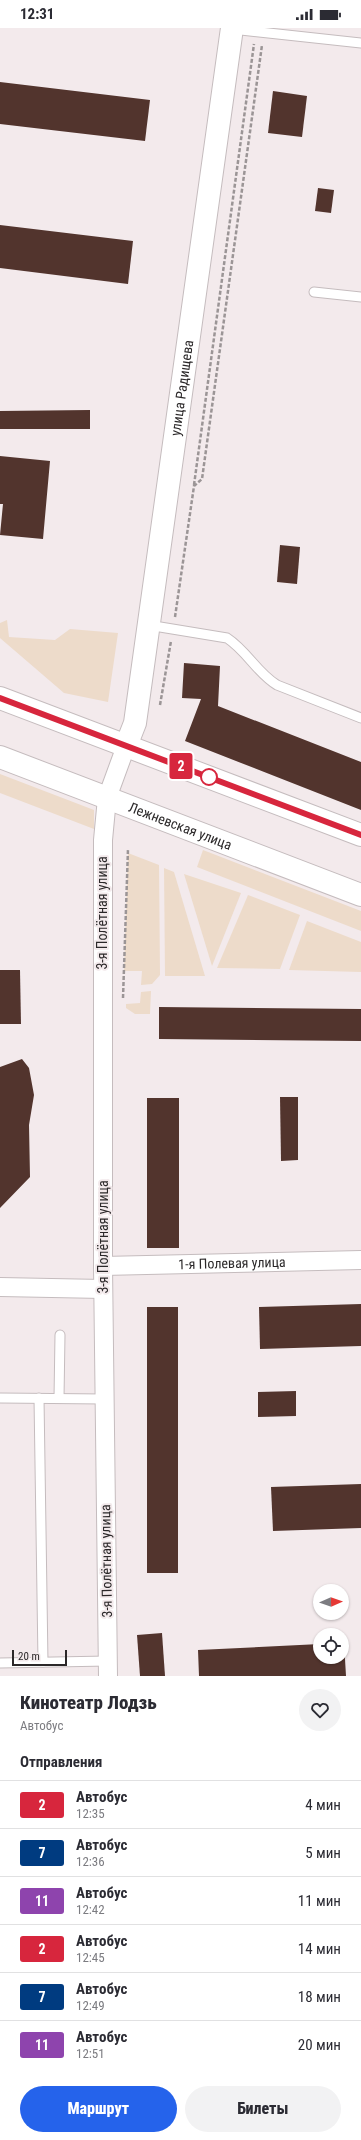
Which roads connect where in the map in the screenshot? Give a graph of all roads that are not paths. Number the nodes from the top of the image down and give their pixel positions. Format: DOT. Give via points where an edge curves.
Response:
graph roads {
  1 [pos="232,28"];
  2 [pos="361,43"];
  3 [pos="314,292"];
  4 [pos="361,297"];
  5 [pos="148,625"];
  6 [pos="0,698"];
  7 [pos="361,718"];
  8 [pos="126,746"];
  9 [pos="0,757"];
  10 [pos="107,798"];
  11 [pos="361,835"];
  12 [pos="361,895"];
  13 [pos="361,1260"];
  14 [pos="103,1266"];
  15 [pos="0,1287"];
  16 [pos="103,1289"];
  17 [pos="60,1335"];
  18 [pos="0,1398"];
  19 [pos="40,1398"];
  20 [pos="59,1398"];
  21 [pos="104,1399"];
  22 [pos="43,1662"];
  23 [pos="0,1663"];
  24 [pos="108,1669"];
  1 -- 2 [label="lane"];
  1 -- 5 [label="main road, улица Радищева"];
  3 -- 4 [label="lane"];
  5 -- 7 [label="lane" via="227,638 237,645 265,678"];
  5 -- 8 [label="main road, улица Радищева" via="135,723"];
  6 -- 8 [label="main road"];
  8 -- 10 [label="street, 3-я Полётная улица"];
  8 -- 11 [label="main road"];
  9 -- 10 [label="main road, Лежневская улица"];
  10 -- 12 [label="main road, Лежневская улица"];
  10 -- 14 [label="street, 3-я Полётная улица" via="103,840"];
  13 -- 14 [label="street, 1-я Полевая улица"];
  14 -- 16 [label="street, 3-я Полётная улица"];
  15 -- 16 [label="street"];
  16 -- 21 [label="street, 3-я Полётная улица"];
  17 -- 20 [label="lane"];
  18 -- 19 [label="lane"];
  19 -- 20 [label="lane"];
  19 -- 22 [label="lane"];
  20 -- 21 [label="lane"];
  21 -- 24 [label="street, 3-я Полётная улица"];
  22 -- 23 [label="lane"];
  22 -- 24 [label="lane"];
}
